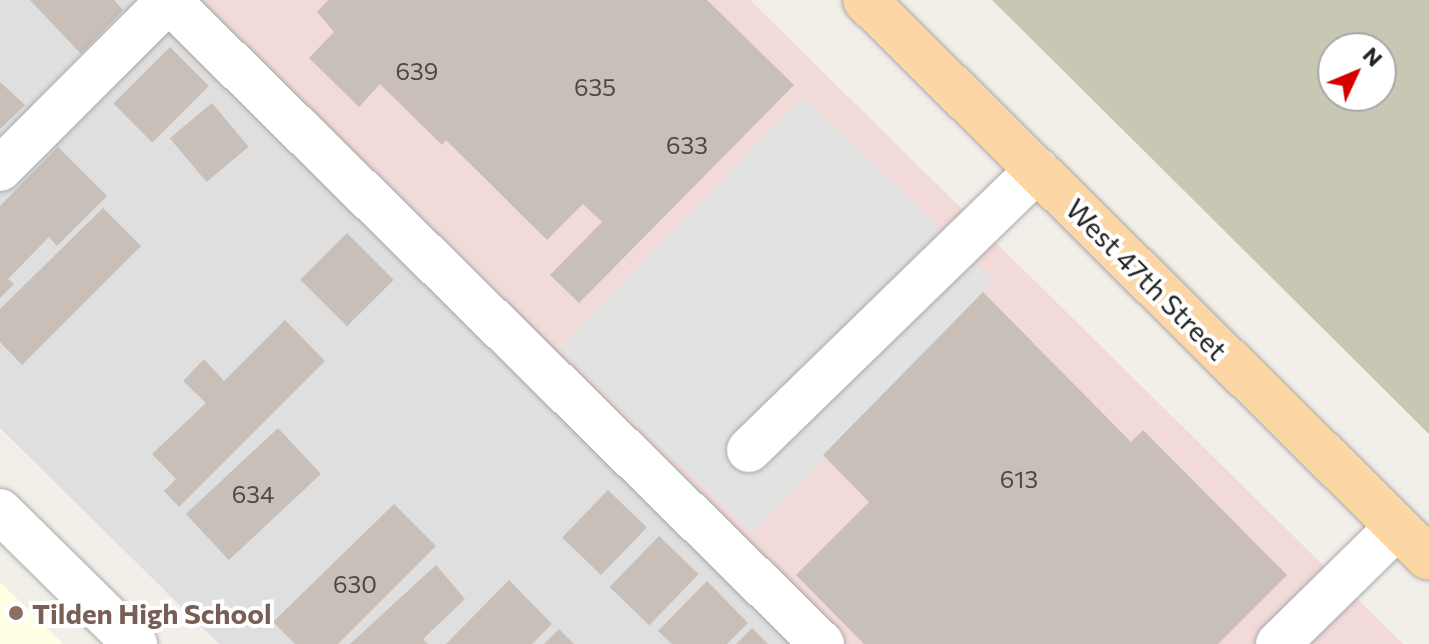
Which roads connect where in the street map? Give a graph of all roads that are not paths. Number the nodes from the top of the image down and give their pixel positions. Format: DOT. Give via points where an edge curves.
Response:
graph roads {
  1 [pos="168,0"];
  2 [pos="865,0"];
  3 [pos="0,169"];
  4 [pos="1037,170"];
  5 [pos="749,450"];
  6 [pos="0,511"];
  7 [pos="1397,527"];
  8 [pos="1429,558"];
  9 [pos="135,644"];
  10 [pos="822,644"];
  11 [pos="1278,644"];
  1 -- 3 [label="street"];
  1 -- 10 [label="street"];
  2 -- 4 [label="main road, West 47th Street"];
  4 -- 5 [label="street"];
  4 -- 7 [label="main road, West 47th Street"];
  6 -- 9 [label="street"];
  7 -- 8 [label="main road, West 47th Street"];
  7 -- 11 [label="street"];
}
